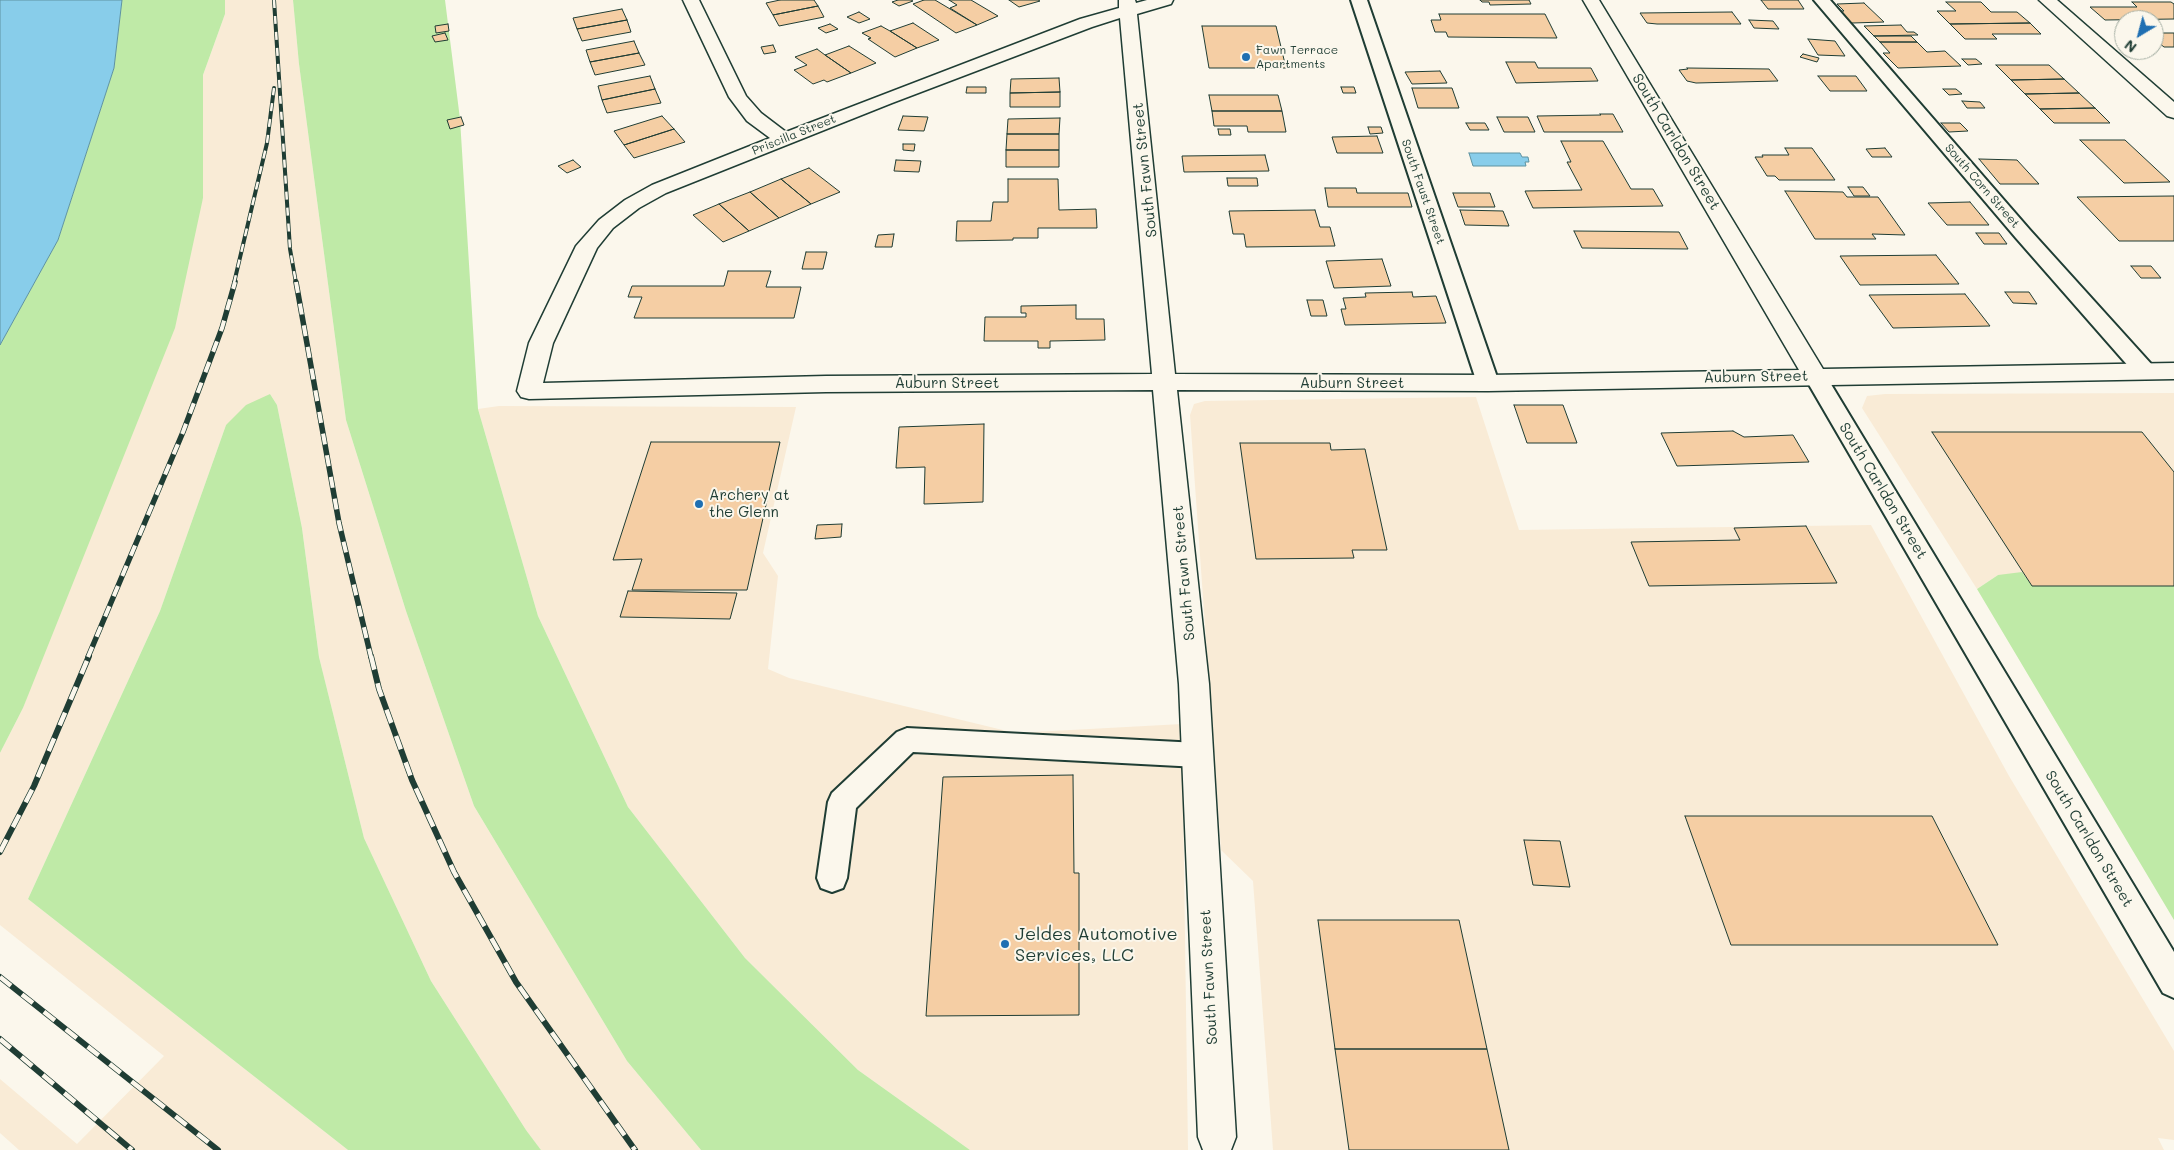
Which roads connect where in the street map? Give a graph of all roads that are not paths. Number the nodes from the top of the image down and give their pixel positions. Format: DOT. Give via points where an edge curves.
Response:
graph roads {
  1 [pos="691,0"];
  2 [pos="1165,0"];
  3 [pos="1359,0"];
  4 [pos="1591,0"];
  5 [pos="1822,0"];
  6 [pos="2047,0"];
  7 [pos="1128,5"];
  8 [pos="2174,112"];
  9 [pos="784,139"];
  10 [pos="2174,370"];
  11 [pos="2144,371"];
  12 [pos="1815,376"];
  13 [pos="1166,382"];
  14 [pos="1488,383"];
  15 [pos="529,391"];
  16 [pos="1198,755"];
  17 [pos="832,878"];
  18 [pos="2174,982"];
  19 [pos="1217,1136"];
  1 -- 9 [label="street" via="738,97 754,117"];
  2 -- 7 [label="street, Priscilla Street"];
  3 -- 14 [label="lane, South Faust Street"];
  4 -- 12 [label="street, South Carldon Street"];
  5 -- 11 [label="lane, South Corn Street"];
  6 -- 8 [label="street"];
  7 -- 9 [label="street, Priscilla Street"];
  7 -- 13 [label="street, South Fawn Street"];
  9 -- 15 [label="street, Priscilla Street" via="659,190 632,204 606,224 587,246 541,343"];
  10 -- 11 [label="street, Auburn Street"];
  11 -- 12 [label="street, Auburn Street"];
  12 -- 14 [label="street, Auburn Street"];
  12 -- 18 [label="lane, South Carldon Street"];
  13 -- 14 [label="street, Auburn Street"];
  13 -- 15 [label="street, Auburn Street" via="826,384"];
  13 -- 16 [label="street, South Fawn Street"];
  16 -- 17 [label="lane" via="907,740 842,802"];
  16 -- 19 [label="street, South Fawn Street"];
}
